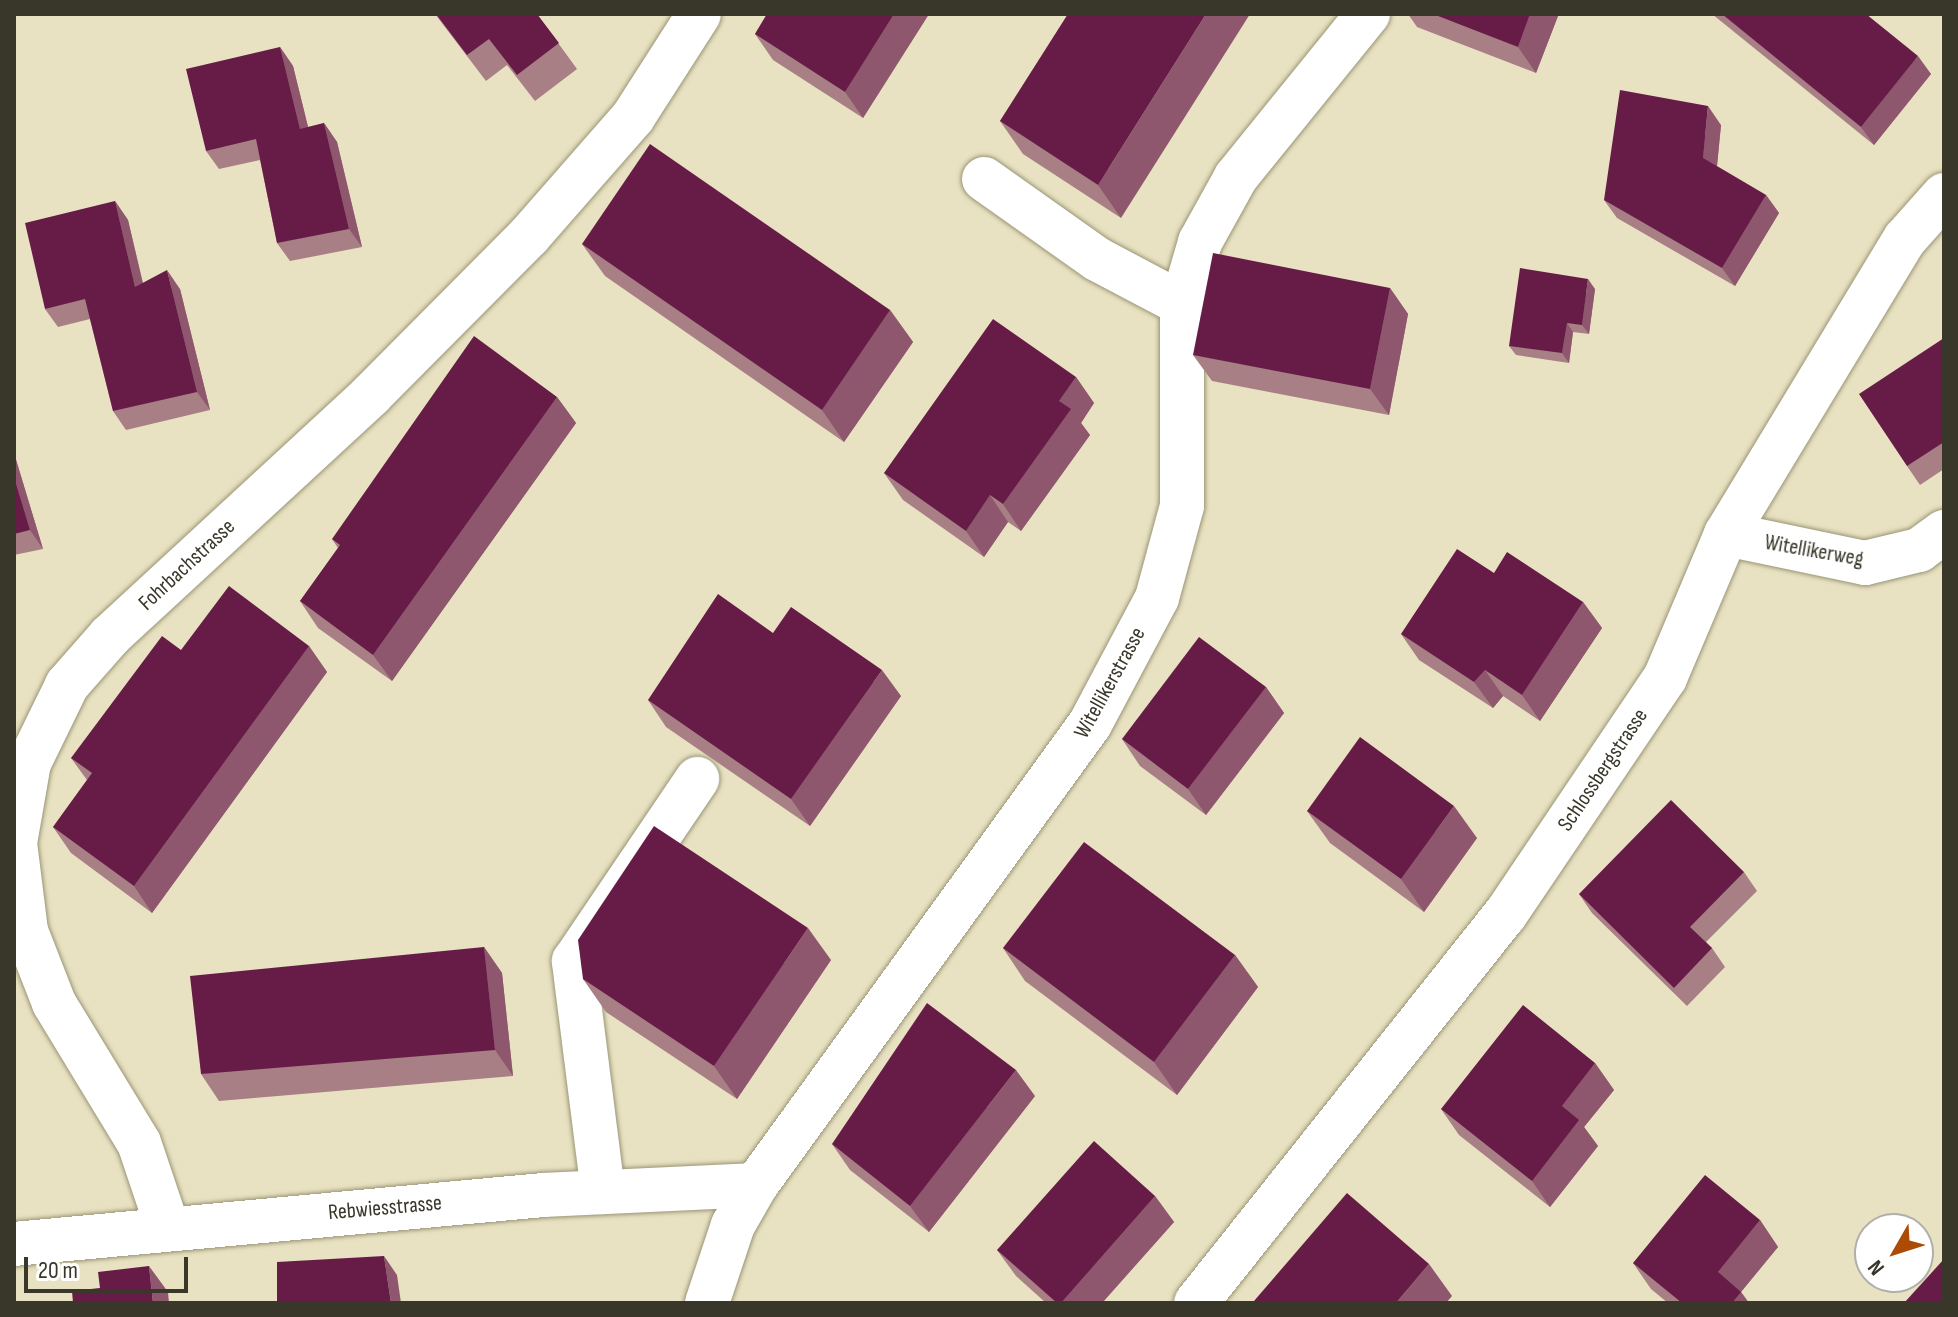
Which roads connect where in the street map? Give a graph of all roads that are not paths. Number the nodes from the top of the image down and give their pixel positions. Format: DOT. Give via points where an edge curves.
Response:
graph roads {
  1 [pos="699,14"];
  2 [pos="1368,14"];
  3 [pos="984,179"];
  4 [pos="1944,195"];
  5 [pos="1182,304"];
  6 [pos="1944,532"];
  7 [pos="1726,534"];
  8 [pos="697,779"];
  9 [pos="756,1185"];
  10 [pos="603,1192"];
  11 [pos="167,1226"];
  12 [pos="14,1244"];
  13 [pos="707,1303"];
  14 [pos="1196,1303"];
  1 -- 11 [label="street, Fohrbachstrasse" via="633,117 529,236 371,395 110,636 67,685 29,763 15,843 26,931 54,1003 139,1143"];
  2 -- 5 [label="street, Witellikerstrasse" via="1236,177 1200,242"];
  3 -- 5 [label="street" via="1097,259"];
  4 -- 7 [label="street, Schlossbergstrasse" via="1905,239"];
  5 -- 9 [label="street, Witellikerstrasse" via="1182,506 1157,598 1090,724"];
  6 -- 7 [label="street, Witellikerweg" via="1919,550 1865,563"];
  7 -- 14 [label="street, Schlossbergstrasse" via="1665,678 1505,915"];
  8 -- 10 [label="street" via="574,961"];
  9 -- 10 [label="street, Rebwiesstrasse"];
  9 -- 13 [label="street, Witellikerstrasse" via="733,1225"];
  10 -- 11 [label="street, Rebwiesstrasse"];
  11 -- 12 [label="street, Rebwiesstrasse"];
}
